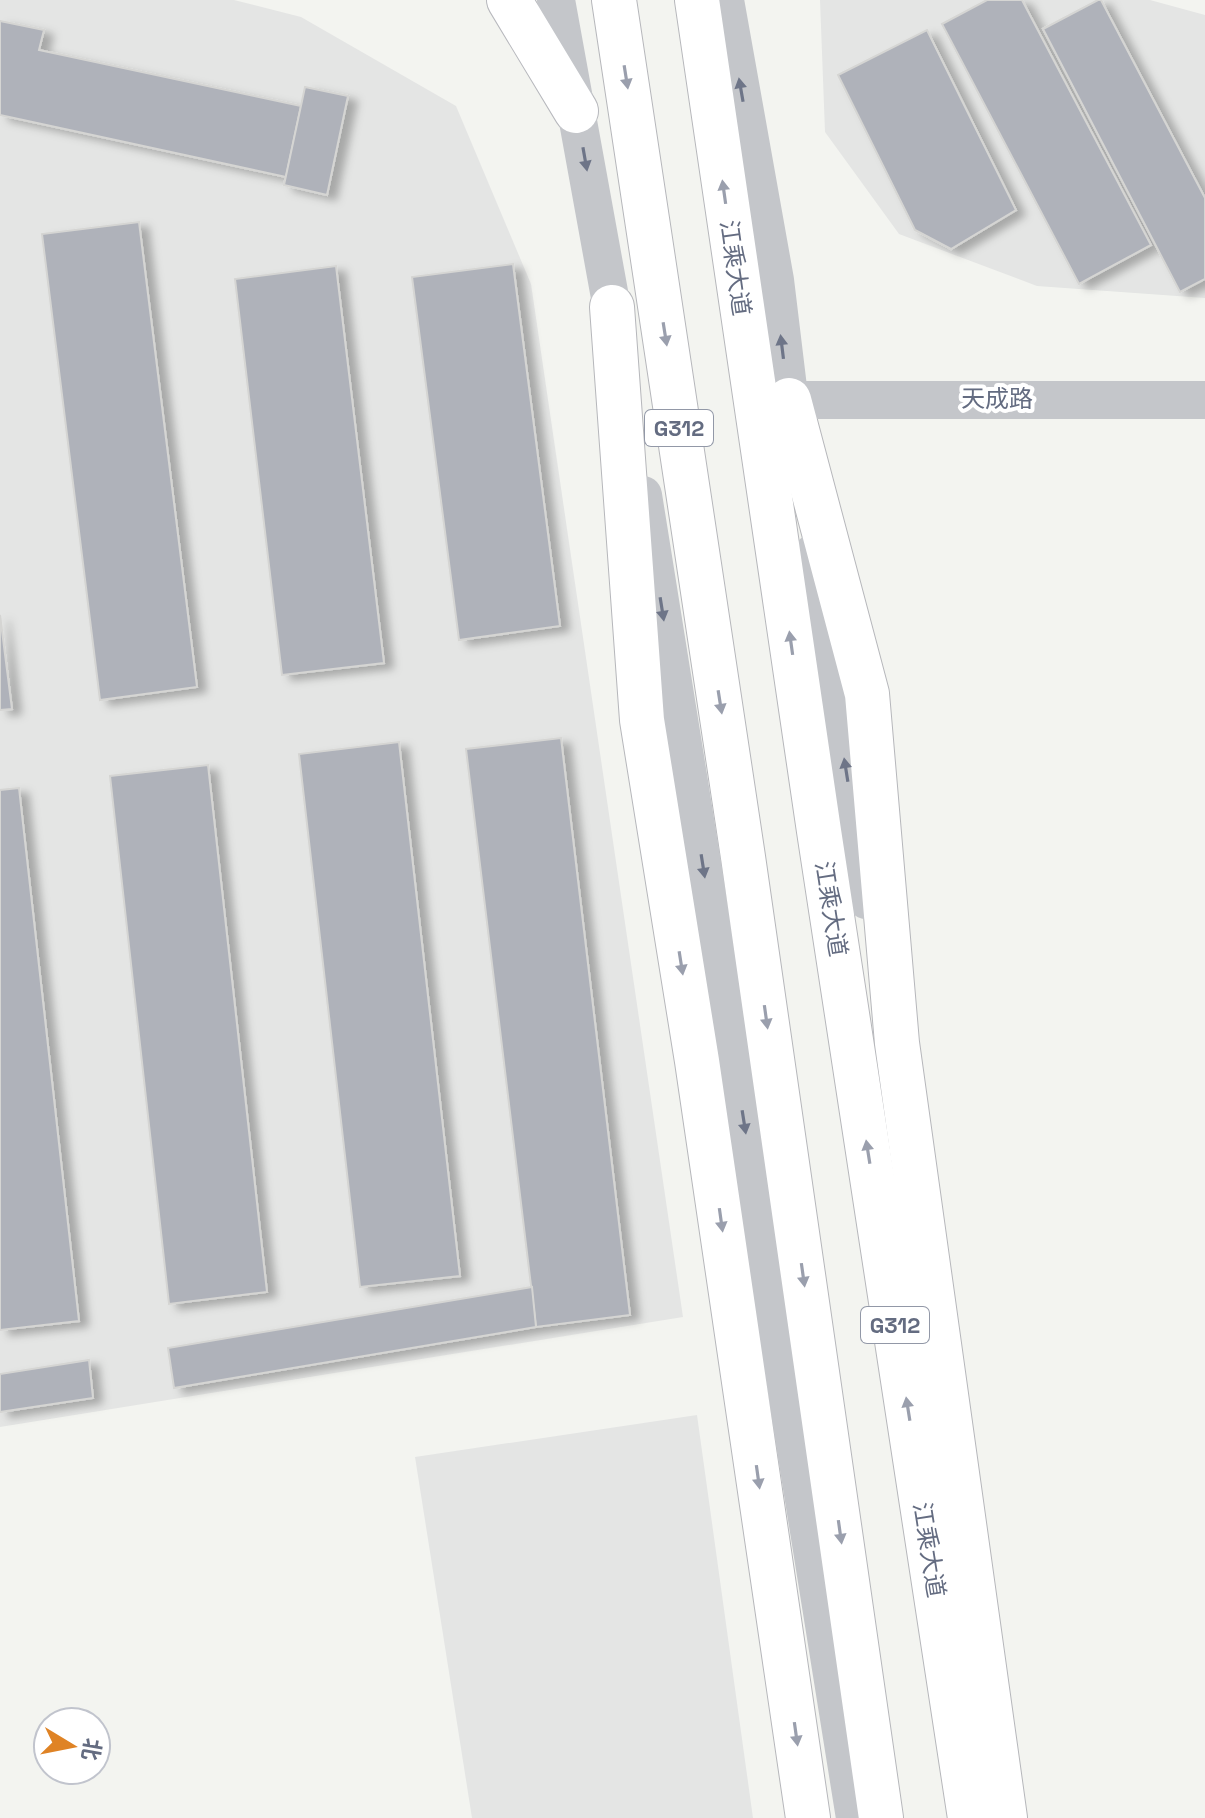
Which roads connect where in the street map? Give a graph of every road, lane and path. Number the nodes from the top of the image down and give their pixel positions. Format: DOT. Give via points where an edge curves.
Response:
graph roads {
  1 [pos="509,0"];
  2 [pos="556,0"];
  3 [pos="614,0"];
  4 [pos="697,0"];
  5 [pos="725,0"];
  6 [pos="576,111"];
  7 [pos="612,307"];
  8 [pos="789,400"];
  9 [pos="1205,400"];
  10 [pos="808,1818"];
  11 [pos="855,1818"];
  12 [pos="881,1818"];
  13 [pos="970,1818"];
  14 [pos="991,1818"];
  15 [pos="1005,1818"];
  1 -- 6 [label="main road"];
  2 -- 6 [label="street"];
  3 -- 12 [label="main road, G312, one-way"];
  13 -- 4 [label="main road, 江乘大道 / G312, one-way"];
  8 -- 5 [label="street, one-way" via="775,280"];
  6 -- 7 [label="street, one-way"];
  7 -- 10 [label="main road, one-way" via="642,720"];
  7 -- 11 [label="street, one-way"];
  8 -- 9 [label="street, 天成路"];
  14 -- 8 [label="street, one-way" via="885,1025"];
  8 -- 15 [label="main road" via="867,694 897,1043"];
}
